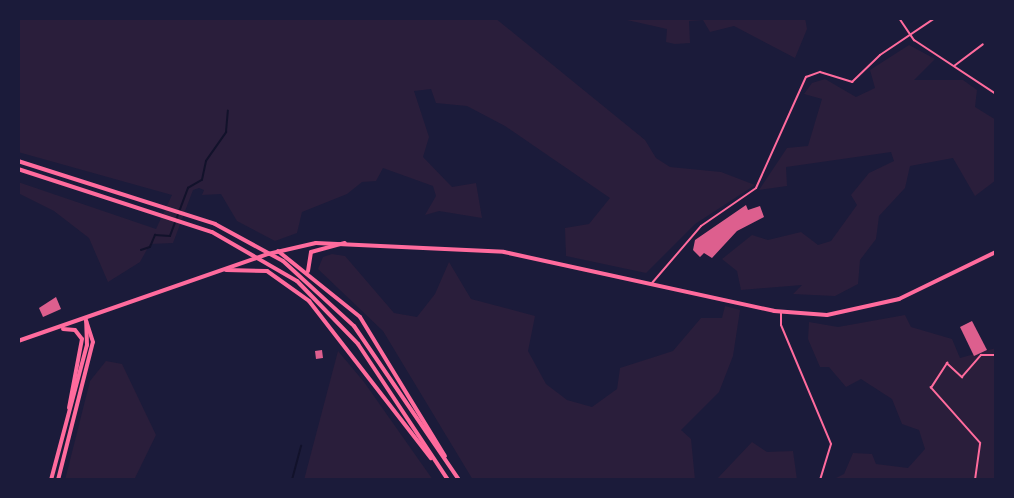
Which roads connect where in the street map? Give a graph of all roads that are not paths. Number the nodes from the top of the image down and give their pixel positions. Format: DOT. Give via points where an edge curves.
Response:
graph roads {
  1 [pos="899,18"];
  2 [pos="935,18"];
  3 [pos="911,37"];
  4 [pos="983,44"];
  5 [pos="953,67"];
  6 [pos="996,94"];
  7 [pos="18,160"];
  8 [pos="18,169"];
  9 [pos="351,241"];
  10 [pos="278,250"];
  11 [pos="996,252"];
  12 [pos="268,254"];
  13 [pos="222,270"];
  14 [pos="308,271"];
  15 [pos="279,277"];
  16 [pos="652,283"];
  17 [pos="781,312"];
  18 [pos="86,320"];
  19 [pos="63,329"];
  20 [pos="18,340"];
  21 [pos="69,411"];
  22 [pos="441,470"];
  23 [pos="454,474"];
  24 [pos="51,480"];
  25 [pos="57,480"];
  26 [pos="448,480"];
  27 [pos="459,480"];
  28 [pos="820,480"];
  1 -- 3 [label="street"];
  2 -- 3 [label="street"];
  3 -- 5 [label="street"];
  3 -- 16 [label="street" via="880,55 852,82 820,72 806,78 756,188 701,226"];
  4 -- 5 [label="street"];
  5 -- 6 [label="street"];
  7 -- 23 [label="main road" via="142,200 265,249 314,285 365,340"];
  8 -- 22 [label="main road" via="137,207 256,253 309,291 358,344"];
  9 -- 10 [label="main road"];
  9 -- 14 [label="main road" via="311,252"];
  9 -- 16 [label="main road" via="504,252"];
  10 -- 12 [label="main road"];
  10 -- 14 [label="main road"];
  11 -- 17 [label="main road" via="878,307 827,315"];
  12 -- 13 [label="main road"];
  12 -- 15 [label="main road" via="270,268"];
  13 -- 15 [label="main road" via="251,267"];
  13 -- 18 [label="main road"];
  14 -- 23 [label="main road" via="350,306 373,334"];
  15 -- 22 [label="main road" via="330,325"];
  16 -- 17 [label="main road"];
  17 -- 28 [label="street" via="781,325 831,444"];
  18 -- 19 [label="main road"];
  18 -- 21 [label="main road" via="88,342"];
  18 -- 25 [label="main road" via="93,342"];
  19 -- 20 [label="main road"];
  19 -- 21 [label="main road" via="75,330 82,339"];
  21 -- 24 [label="main road"];
  22 -- 26 [label="main road"];
  23 -- 27 [label="main road"];
}
